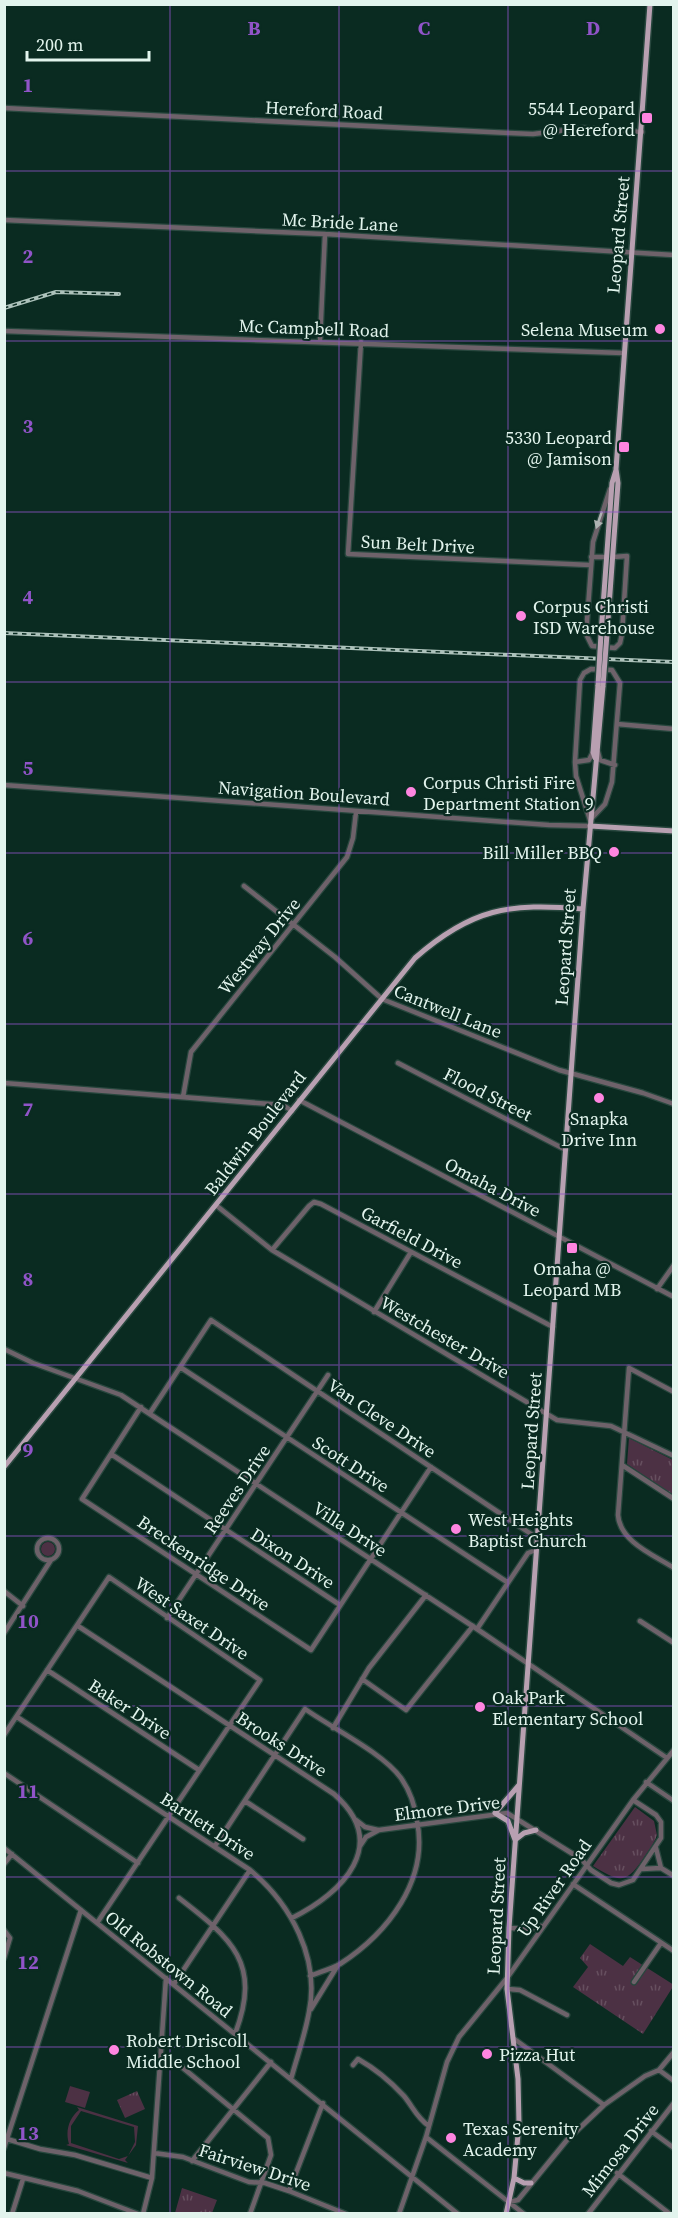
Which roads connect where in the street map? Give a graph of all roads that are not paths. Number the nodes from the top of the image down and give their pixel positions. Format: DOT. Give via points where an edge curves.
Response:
graph roads {
  1 [pos="650,4"];
  2 [pos="4,108"];
  3 [pos="642,132"];
  4 [pos="4,220"];
  5 [pos="326,234"];
  6 [pos="631,253"];
  7 [pos="674,255"];
  8 [pos="4,331"];
  9 [pos="320,341"];
  10 [pos="361,342"];
  11 [pos="622,353"];
  12 [pos="616,469"];
  13 [pos="612,483"];
  14 [pos="591,557"];
  15 [pos="610,557"];
  16 [pos="590,566"];
  17 [pos="617,724"];
  18 [pos="674,729"];
  19 [pos="595,754"];
  20 [pos="575,762"];
  21 [pos="615,765"];
  22 [pos="4,785"];
  23 [pos="356,812"];
  24 [pos="590,823"];
  25 [pos="674,831"];
  26 [pos="244,886"];
  27 [pos="582,909"];
  28 [pos="292,926"];
  29 [pos="382,999"];
  30 [pos="398,1063"];
  31 [pos="570,1073"];
  32 [pos="4,1083"];
  33 [pos="183,1097"];
  34 [pos="299,1100"];
  35 [pos="674,1104"];
  36 [pos="292,1111"];
  37 [pos="566,1150"];
  38 [pos="217,1206"];
  39 [pos="559,1238"];
  40 [pos="272,1250"];
  41 [pos="411,1252"];
  42 [pos="674,1265"];
  43 [pos="657,1289"];
  44 [pos="673,1296"];
  45 [pos="374,1312"];
  46 [pos="553,1327"];
  47 [pos="4,1349"];
  48 [pos="180,1368"];
  49 [pos="328,1375"];
  50 [pos="76,1377"];
  51 [pos="317,1392"];
  52 [pos="674,1392"];
  53 [pos="141,1407"];
  54 [pos="150,1413"];
  55 [pos="547,1414"];
  56 [pos="624,1431"];
  57 [pos="287,1438"];
  58 [pos="111,1454"];
  59 [pos="674,1456"];
  60 [pos="622,1465"];
  61 [pos="4,1467"];
  62 [pos="431,1467"];
  63 [pos="256,1484"];
  64 [pos="674,1499"];
  65 [pos="401,1512"];
  66 [pos="225,1531"];
  67 [pos="537,1538"];
  68 [pos="536,1550"];
  69 [pos="371,1559"];
  70 [pos="51,1560"];
  71 [pos="674,1568"];
  72 [pos="196,1574"];
  73 [pos="507,1582"];
  74 [pos="4,1591"];
  75 [pos="426,1595"];
  76 [pos="340,1605"];
  77 [pos="23,1606"];
  78 [pos="167,1618"];
  79 [pos="640,1622"];
  80 [pos="78,1626"];
  81 [pos="475,1628"];
  82 [pos="4,1633"];
  83 [pos="674,1643"];
  84 [pos="528,1663"];
  85 [pos="47,1670"];
  86 [pos="362,1679"];
  87 [pos="16,1717"];
  88 [pos="230,1725"];
  89 [pos="333,1728"];
  90 [pos="4,1735"];
  91 [pos="674,1750"];
  92 [pos="275,1755"];
  93 [pos="667,1758"];
  94 [pos="199,1770"];
  95 [pos="4,1773"];
  96 [pos="646,1782"];
  97 [pos="519,1785"];
  98 [pos="633,1800"];
  99 [pos="245,1801"];
  100 [pos="674,1801"];
  101 [pos="495,1813"];
  102 [pos="168,1816"];
  103 [pos="354,1818"];
  104 [pos="517,1818"];
  105 [pos="418,1825"];
  106 [pos="379,1830"];
  107 [pos="536,1830"];
  108 [pos="303,1839"];
  109 [pos="515,1840"];
  110 [pos="215,1846"];
  111 [pos="4,1848"];
  112 [pos="359,1848"];
  113 [pos="656,1848"];
  114 [pos="12,1854"];
  115 [pos="138,1863"];
  116 [pos="4,1864"];
  117 [pos="586,1865"];
  118 [pos="661,1868"];
  119 [pos="642,1869"];
  120 [pos="250,1870"];
  121 [pos="674,1876"];
  122 [pos="573,1884"];
  123 [pos="180,1898"];
  124 [pos="81,1910"];
  125 [pos="292,1918"];
  126 [pos="545,1922"];
  127 [pos="97,1923"];
  128 [pos="215,1926"];
  129 [pos="509,1928"];
  130 [pos="4,1930"];
  131 [pos="662,1943"];
  132 [pos="674,1951"];
  133 [pos="4,1958"];
  134 [pos="339,1965"];
  135 [pos="310,1976"];
  136 [pos="166,1978"];
  137 [pos="507,1978"];
  138 [pos="634,1982"];
  139 [pos="174,1984"];
  140 [pos="507,1989"];
  141 [pos="310,2011"];
  142 [pos="567,2015"];
  143 [pos="236,2034"];
  144 [pos="513,2037"];
  145 [pos="674,2052"];
  146 [pos="160,2058"];
  147 [pos="271,2062"];
  148 [pos="353,2065"];
  149 [pos="659,2070"];
  150 [pos="291,2079"];
  151 [pos="674,2081"];
  152 [pos="323,2103"];
  153 [pos="674,2103"];
  154 [pos="604,2105"];
  155 [pos="234,2109"];
  156 [pos="429,2126"];
  157 [pos="651,2131"];
  158 [pos="426,2137"];
  159 [pos="6,2139"];
  160 [pos="4,2148"];
  161 [pos="674,2148"];
  162 [pos="154,2153"];
  163 [pos="192,2161"];
  164 [pos="4,2173"];
  165 [pos="617,2173"];
  166 [pos="412,2176"];
  167 [pos="152,2178"];
  168 [pos="514,2178"];
  169 [pos="23,2179"];
  170 [pos="261,2182"];
  171 [pos="531,2182"];
  172 [pos="289,2191"];
  173 [pos="509,2202"];
  174 [pos="125,2212"];
  175 [pos="12,2214"];
  176 [pos="140,2214"];
  177 [pos="250,2214"];
  178 [pos="346,2214"];
  179 [pos="399,2214"];
  180 [pos="458,2214"];
  181 [pos="506,2214"];
  182 [pos="524,2214"];
  183 [pos="588,2214"];
  184 [pos="670,2214"];
  1 -- 3 [label="main road, Leopard Street"];
  2 -- 3 [label="street, Hereford Road" via="533,134 583,128"];
  3 -- 6 [label="main road, Leopard Street"];
  4 -- 5 [label="street, Mc Bride Lane"];
  5 -- 6 [label="street, Mc Bride Lane"];
  5 -- 9 [label="street"];
  6 -- 7 [label="street, Mc Bride Lane"];
  6 -- 11 [label="main road, Leopard Street"];
  8 -- 9 [label="street, Mc Campbell Road"];
  9 -- 10 [label="street, Mc Campbell Road"];
  10 -- 11 [label="street, Mc Campbell Road"];
  10 -- 16 [label="street, Sun Belt Drive" via="348,554"];
  11 -- 12 [label="main road, Leopard Street"];
  12 -- 13 [label="main road, Leopard Street"];
  12 -- 15 [label="main road, Leopard Street"];
  13 -- 14 [label="street, one-way" via="596,528"];
  13 -- 15 [label="main road, Leopard Street"];
  14 -- 15 [label="street"];
  14 -- 16 [label="street"];
  15 -- 16 [label="street" via="627,556 622,633 615,648 588,643"];
  15 -- 19 [label="main road, Leopard Street, bridge"];
  17 -- 18 [label="street"];
  17 -- 20 [label="street" via="618,675 612,670 591,669 580,680"];
  17 -- 21 [label="street"];
  19 -- 20 [label="street"];
  19 -- 21 [label="street"];
  19 -- 24 [label="main road, Leopard Street"];
  20 -- 24 [label="street"];
  21 -- 24 [label="street" via="604,804"];
  22 -- 23 [label="street, Navigation Boulevard"];
  23 -- 24 [label="street, Navigation Boulevard" via="549,825"];
  23 -- 28 [label="street, Westway Drive" via="347,857"];
  24 -- 25 [label="main road, Navigation Boulevard"];
  24 -- 27 [label="main road, Leopard Street"];
  26 -- 28 [label="street, Cantwell Lane"];
  27 -- 29 [label="main road, Baldwin Boulevard" via="536,905 504,908 479,916 436,940 415,958"];
  27 -- 31 [label="main road, Leopard Street"];
  28 -- 29 [label="street, Cantwell Lane" via="335,957"];
  28 -- 33 [label="street, Westway Drive" via="191,1052"];
  29 -- 31 [label="street, Cantwell Lane"];
  29 -- 34 [label="main road, Baldwin Boulevard"];
  30 -- 37 [label="street, Flood Street"];
  31 -- 35 [label="street, Cantwell Lane"];
  31 -- 37 [label="main road, Leopard Street"];
  32 -- 33 [label="street"];
  33 -- 36 [label="street" via="283,1105"];
  34 -- 36 [label="main road, Baldwin Boulevard"];
  34 -- 39 [label="street, Omaha Drive"];
  36 -- 38 [label="main road, Baldwin Boulevard"];
  37 -- 39 [label="main road, Leopard Street"];
  38 -- 40 [label="street, Westchester Drive"];
  38 -- 50 [label="main road, Baldwin Boulevard"];
  39 -- 43 [label="street, Omaha Drive"];
  39 -- 46 [label="main road, Leopard Street"];
  40 -- 41 [label="street, Garfield Drive" via="314,1202"];
  40 -- 45 [label="street, Westchester Drive"];
  41 -- 45 [label="street"];
  41 -- 46 [label="street, Garfield Drive"];
  42 -- 43 [label="street"];
  43 -- 44 [label="street, Omaha Drive"];
  45 -- 55 [label="street, Westchester Drive"];
  46 -- 55 [label="main road, Leopard Street"];
  47 -- 50 [label="street, Villa Drive"];
  48 -- 51 [label="street, Van Cleve Drive" via="211,1320"];
  48 -- 54 [label="street"];
  48 -- 57 [label="street, Scott Drive"];
  49 -- 51 [label="street, Reeves Drive"];
  50 -- 53 [label="street, Villa Drive"];
  50 -- 61 [label="main road, Baldwin Boulevard"];
  51 -- 57 [label="street, Reeves Drive"];
  51 -- 62 [label="street, Van Cleve Drive"];
  52 -- 56 [label="street" via="629,1368"];
  53 -- 54 [label="street, Villa Drive"];
  53 -- 58 [label="street"];
  54 -- 63 [label="street, Villa Drive"];
  55 -- 56 [label="street, Westchester Drive" via="557,1420 595,1423"];
  55 -- 67 [label="main road, Leopard Street"];
  56 -- 59 [label="street, Westchester Drive"];
  56 -- 60 [label="street"];
  57 -- 63 [label="street, Reeves Drive"];
  57 -- 65 [label="street, Scott Drive"];
  58 -- 66 [label="street, Dixon Drive"];
  58 -- 72 [label="street, Breckenridge Drive" via="82,1498"];
  60 -- 64 [label="street"];
  60 -- 71 [label="street" via="619,1524 626,1536"];
  62 -- 65 [label="street"];
  62 -- 67 [label="street, Van Cleve Drive"];
  63 -- 66 [label="street, Reeves Drive"];
  63 -- 69 [label="street, Villa Drive"];
  65 -- 69 [label="street"];
  65 -- 73 [label="street, Scott Drive"];
  66 -- 72 [label="street, Reeves Drive"];
  66 -- 76 [label="street, Dixon Drive"];
  67 -- 68 [label="main road, Leopard Street"];
  68 -- 73 [label="street" via="528,1553"];
  68 -- 84 [label="main road, Leopard Street"];
  69 -- 75 [label="street, Villa Drive"];
  69 -- 76 [label="street"];
  70 -- 70 [label="street" via="58,1554 58,1546 52,1539 44,1539 38,1546 39,1555"];
  70 -- 77 [label="street"];
  72 -- 76 [label="street, Breckenridge Drive" via="311,1650"];
  72 -- 78 [label="street, Reeves Drive"];
  73 -- 81 [label="street"];
  74 -- 77 [label="street"];
  75 -- 81 [label="street, Villa Drive"];
  75 -- 86 [label="street"];
  77 -- 82 [label="street"];
  78 -- 80 [label="street, West Saxet Drive" via="109,1577"];
  78 -- 88 [label="street, West Saxet Drive" via="260,1680"];
  79 -- 83 [label="street"];
  80 -- 85 [label="street"];
  80 -- 88 [label="street, Brooks Drive"];
  81 -- 84 [label="street, Villa Drive"];
  81 -- 86 [label="street" via="406,1710"];
  84 -- 93 [label="street, Villa Drive"];
  84 -- 97 [label="main road, Leopard Street"];
  85 -- 87 [label="street"];
  85 -- 94 [label="street, Baker Drive"];
  86 -- 89 [label="street"];
  87 -- 90 [label="street"];
  87 -- 102 [label="street, Bartlett Drive"];
  88 -- 92 [label="street, Brooks Drive"];
  88 -- 94 [label="street"];
  89 -- 92 [label="street" via="305,1709"];
  89 -- 105 [label="street" via="400,1776 413,1801"];
  91 -- 93 [label="street, Up River Road"];
  92 -- 99 [label="street"];
  92 -- 103 [label="street, Brooks Drive" via="334,1794"];
  93 -- 96 [label="street, Up River Road"];
  94 -- 102 [label="street"];
  95 -- 115 [label="street"];
  96 -- 98 [label="street, Up River Road"];
  96 -- 100 [label="street"];
  97 -- 101 [label="main road"];
  97 -- 104 [label="main road, Leopard Street"];
  98 -- 113 [label="street" via="660,1822 661,1838"];
  98 -- 117 [label="street, Up River Road"];
  99 -- 108 [label="street"];
  99 -- 110 [label="street"];
  101 -- 104 [label="street, Elmore Drive"];
  101 -- 105 [label="street, Elmore Drive"];
  101 -- 109 [label="main road" via="508,1821"];
  102 -- 110 [label="street, Bartlett Drive"];
  102 -- 115 [label="street"];
  103 -- 106 [label="street, Elmore Drive" via="365,1827"];
  103 -- 112 [label="street"];
  104 -- 107 [label="street, Elmore Drive"];
  104 -- 109 [label="main road, Leopard Street"];
  105 -- 106 [label="street, Elmore Drive"];
  105 -- 134 [label="street" via="420,1857 411,1887 385,1923"];
  106 -- 112 [label="street, Elmore Drive" via="366,1837"];
  107 -- 109 [label="main road"];
  107 -- 117 [label="street, Elmore Drive"];
  109 -- 129 [label="main road, Leopard Street"];
  110 -- 120 [label="street, Bartlett Drive"];
  111 -- 114 [label="street, Old Robstown Road"];
  112 -- 125 [label="street" via="352,1869 336,1890"];
  113 -- 118 [label="street"];
  113 -- 119 [label="street"];
  114 -- 116 [label="street"];
  114 -- 124 [label="street, Old Robstown Road"];
  115 -- 127 [label="street"];
  117 -- 119 [label="street, Elmore Drive" via="619,1885 633,1880"];
  117 -- 122 [label="street, Up River Road"];
  118 -- 119 [label="street"];
  118 -- 121 [label="street"];
  120 -- 125 [label="street, Bartlett Drive" via="269,1887"];
  120 -- 128 [label="street"];
  122 -- 126 [label="street, Up River Road"];
  122 -- 131 [label="street"];
  123 -- 128 [label="street"];
  124 -- 127 [label="street, Old Robstown Road"];
  124 -- 159 [label="street"];
  125 -- 135 [label="street, Bartlett Drive"];
  126 -- 129 [label="street" via="538,1928"];
  126 -- 137 [label="street, Up River Road"];
  127 -- 136 [label="street, Old Robstown Road"];
  128 -- 139 [label="street"];
  128 -- 143 [label="street" via="233,1947 244,1974 245,1997"];
  129 -- 137 [label="main road, Leopard Street"];
  130 -- 133 [label="street" via="10,1938"];
  131 -- 132 [label="street"];
  131 -- 138 [label="street"];
  134 -- 135 [label="street"];
  134 -- 141 [label="street, Bartlett Drive"];
  135 -- 141 [label="street, Bartlett Drive"];
  136 -- 139 [label="street, Old Robstown Road"];
  136 -- 146 [label="street"];
  137 -- 140 [label="main road, Leopard Street"];
  137 -- 156 [label="street, Up River Road" via="459,2037 447,2062"];
  139 -- 143 [label="street, Old Robstown Road"];
  140 -- 142 [label="street" via="520,1990"];
  140 -- 144 [label="main road, Leopard Street"];
  141 -- 150 [label="street, Bartlett Drive"];
  143 -- 147 [label="street, Old Robstown Road"];
  144 -- 154 [label="street"];
  144 -- 168 [label="main road, Leopard Street" via="519,2123"];
  145 -- 149 [label="street"];
  146 -- 155 [label="street" via="177,2063"];
  146 -- 162 [label="street"];
  147 -- 150 [label="street, Old Robstown Road"];
  147 -- 155 [label="street"];
  148 -- 156 [label="street" via="358,2059 369,2065 404,2096 419,2119"];
  149 -- 151 [label="street"];
  149 -- 154 [label="street"];
  150 -- 152 [label="street, Old Robstown Road"];
  152 -- 166 [label="street, Old Robstown Road"];
  152 -- 172 [label="street"];
  153 -- 157 [label="street, Mimosa Drive"];
  154 -- 171 [label="street"];
  155 -- 163 [label="street"];
  155 -- 170 [label="street" via="271,2143 271,2156"];
  156 -- 158 [label="street, Up River Road"];
  157 -- 161 [label="street"];
  157 -- 165 [label="street, Mimosa Drive"];
  158 -- 166 [label="street, Up River Road"];
  158 -- 173 [label="street"];
  159 -- 160 [label="street"];
  159 -- 167 [label="street"];
  162 -- 163 [label="street, Fairview Drive"];
  162 -- 167 [label="street"];
  163 -- 170 [label="street, Fairview Drive" via="249,2182"];
  164 -- 169 [label="street"];
  165 -- 183 [label="street, Mimosa Drive"];
  165 -- 184 [label="street"];
  166 -- 179 [label="street, Up River Road"];
  166 -- 180 [label="street, Old Robstown Road"];
  167 -- 176 [label="street"];
  168 -- 171 [label="main road"];
  168 -- 173 [label="main road, Leopard Street"];
  169 -- 174 [label="street" via="78,2191"];
  169 -- 175 [label="street"];
  170 -- 172 [label="street, Fairview Drive"];
  170 -- 177 [label="street"];
  171 -- 173 [label="street" via="518,2200"];
  172 -- 178 [label="street, Fairview Drive"];
  173 -- 181 [label="main road, Leopard Street"];
  173 -- 182 [label="street"];
  174 -- 176 [label="street"];
}
